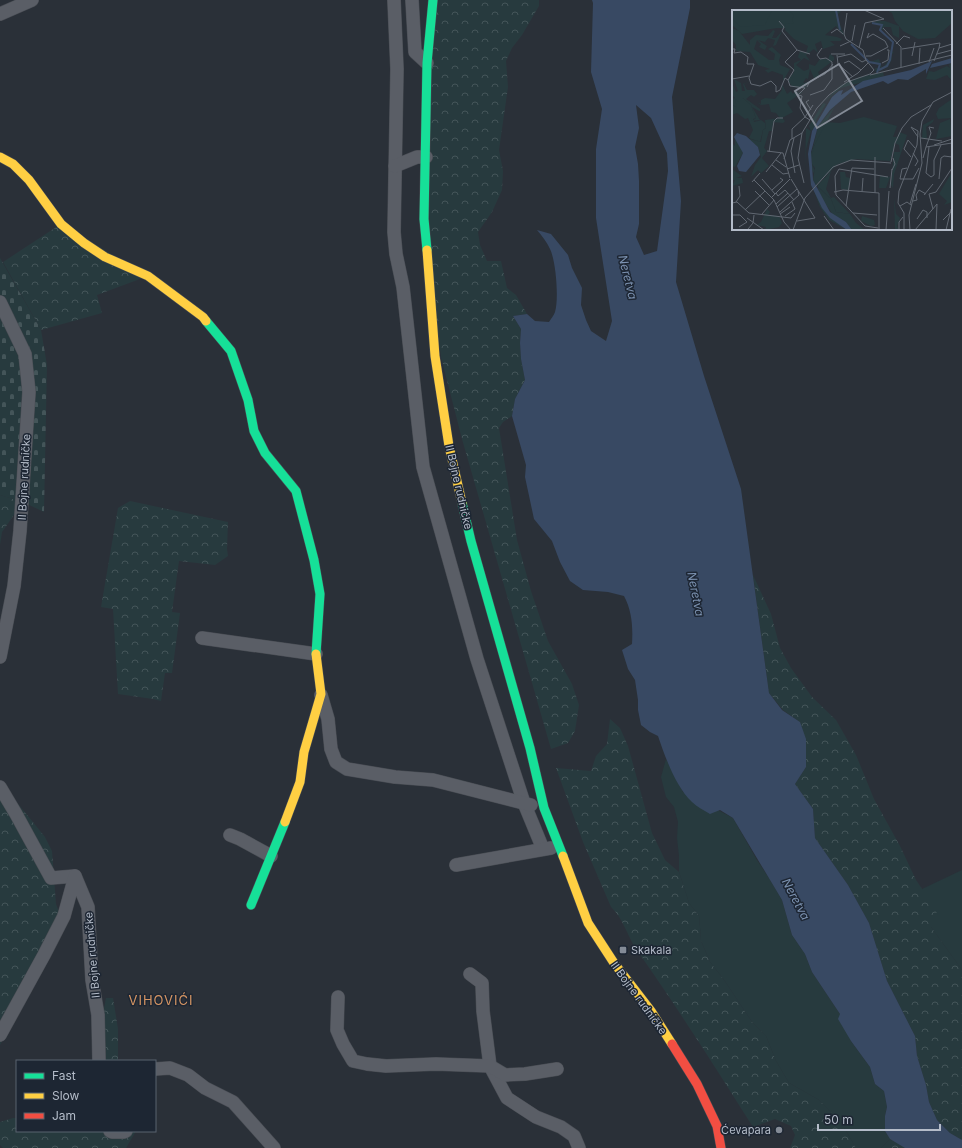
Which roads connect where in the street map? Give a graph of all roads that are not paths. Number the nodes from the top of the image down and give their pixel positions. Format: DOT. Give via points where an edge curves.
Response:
graph roads {
  1 [pos="32,0"];
  2 [pos="394,0"];
  3 [pos="412,0"];
  4 [pos="433,0"];
  5 [pos="0,14"];
  6 [pos="427,63"];
  7 [pos="0,157"];
  8 [pos="426,157"];
  9 [pos="395,166"];
  10 [pos="0,302"];
  11 [pos="202,638"];
  12 [pos="316,654"];
  13 [pos="0,657"];
  14 [pos="321,694"];
  15 [pos="0,787"];
  16 [pos="524,803"];
  17 [pos="544,808"];
  18 [pos="230,835"];
  19 [pos="560,847"];
  20 [pos="544,849"];
  21 [pos="271,856"];
  22 [pos="456,865"];
  23 [pos="75,876"];
  24 [pos="251,905"];
  25 [pos="470,974"];
  26 [pos="338,997"];
  27 [pos="0,1035"];
  28 [pos="99,1060"];
  29 [pos="490,1066"];
  30 [pos="156,1069"];
  31 [pos="557,1069"];
  32 [pos="112,1132"];
  33 [pos="124,1132"];
  34 [pos="274,1148"];
  35 [pos="579,1148"];
  36 [pos="721,1148"];
  1 -- 5 [label="street"];
  2 -- 9 [label="street" via="397,70"];
  3 -- 6 [label="street" via="415,52"];
  4 -- 6 [label="street, II Bojne rudničke"];
  6 -- 8 [label="street, II Bojne rudničke"];
  7 -- 12 [label="street" via="13,164 29,180 61,224 105,257 148,276 167,289 203,317 231,351 248,400 254,431 265,453 296,492 320,594"];
  8 -- 9 [label="street" via="417,157"];
  8 -- 17 [label="street, II Bojne rudničke" via="424,219 435,356 449,446 471,541 530,748"];
  9 -- 16 [label="street" via="396,254 403,287 423,467 477,659"];
  10 -- 13 [label="street, II Bojne rudničke" via="26,354 29,392 14,586"];
  11 -- 12 [label="street"];
  12 -- 14 [label="street"];
  14 -- 16 [label="street" via="328,720 331,749 336,762 347,769 433,780"];
  14 -- 21 [label="street" via="304,752 300,782"];
  15 -- 23 [label="street" via="51,878"];
  16 -- 17 [label="street"];
  16 -- 20 [label="street"];
  17 -- 19 [label="street, II Bojne rudničke"];
  18 -- 21 [label="street"];
  19 -- 20 [label="street"];
  19 -- 36 [label="street, II Bojne rudničke" via="588,924 651,1011 697,1084 717,1126"];
  20 -- 22 [label="street"];
  21 -- 24 [label="street"];
  23 -- 27 [label="street, II Bojne rudničke" via="64,916"];
  23 -- 28 [label="street, II Bojne rudničke" via="88,907 92,980 98,1015"];
  25 -- 29 [label="street" via="482,983"];
  26 -- 29 [label="street" via="337,1030 353,1061 386,1066"];
  29 -- 31 [label="street" via="505,1075"];
  29 -- 35 [label="street" via="507,1098 536,1117 574,1136"];
  30 -- 34 [label="street" via="170,1068 188,1074 205,1088 233,1102"];
  32 -- 33 [label="street"];
}
